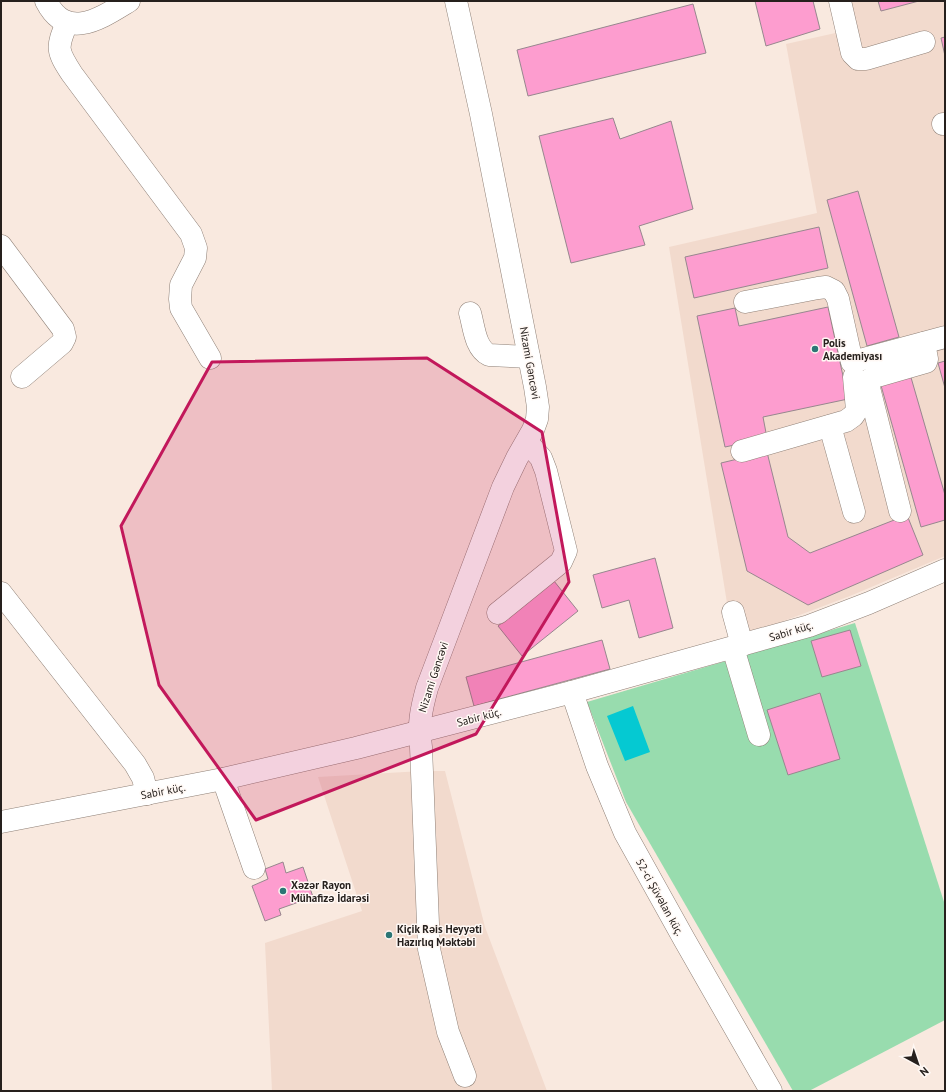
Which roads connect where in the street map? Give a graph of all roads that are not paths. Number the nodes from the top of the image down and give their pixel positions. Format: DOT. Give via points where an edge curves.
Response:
graph roads {
  1 [pos="46,1"];
  2 [pos="129,1"];
  3 [pos="456,1"];
  4 [pos="840,1"];
  5 [pos="67,22"];
  6 [pos="924,42"];
  7 [pos="1,246"];
  8 [pos="745,302"];
  9 [pos="470,313"];
  10 [pos="945,337"];
  11 [pos="924,343"];
  12 [pos="210,358"];
  13 [pos="529,358"];
  14 [pos="852,362"];
  15 [pos="22,378"];
  16 [pos="830,426"];
  17 [pos="527,442"];
  18 [pos="742,451"];
  19 [pos="900,511"];
  20 [pos="854,512"];
  21 [pos="945,570"];
  22 [pos="1,593"];
  23 [pos="733,612"];
  24 [pos="498,613"];
  25 [pos="737,646"];
  26 [pos="572,692"];
  27 [pos="419,732"];
  28 [pos="759,735"];
  29 [pos="223,779"];
  30 [pos="147,794"];
  31 [pos="1,822"];
  32 [pos="254,868"];
  33 [pos="465,1076"];
  34 [pos="772,1091"];
  1 -- 5 [label="street" via="57,16"];
  2 -- 5 [label="street" via="98,19 81,24"];
  3 -- 13 [label="street, Nizami Gəncəvi"];
  4 -- 6 [label="street" via="852,53 858,58 866,59"];
  5 -- 12 [label="street" via="59,46 63,60 191,234 196,248 195,258 181,285 181,308"];
  7 -- 15 [label="street" via="63,329 65,337 62,343"];
  8 -- 14 [label="street" via="826,287 834,291"];
  9 -- 13 [label="street" via="479,346 484,352 489,355"];
  10 -- 11 [label="street"];
  11 -- 14 [label="street"];
  11 -- 19 [label="street" via="928,359 926,362 874,377 868,384"];
  13 -- 17 [label="street, Nizami Gəncəvi" via="538,407 537,418"];
  14 -- 16 [label="street" via="857,410 846,422"];
  16 -- 18 [label="street"];
  16 -- 20 [label="street"];
  17 -- 24 [label="street" via="541,458 546,471 566,551 561,562"];
  17 -- 27 [label="street, Nizami Gəncəvi" via="503,486 427,688 420,715"];
  21 -- 25 [label="street, Sabir küç." via="808,626"];
  22 -- 30 [label="street" via="135,764 143,778"];
  23 -- 25 [label="street"];
  25 -- 26 [label="street, Sabir küç."];
  25 -- 28 [label="street"];
  26 -- 27 [label="street, Sabir küç."];
  26 -- 34 [label="street, 52-ci Şüvəlan küç." via="597,766 625,833"];
  27 -- 29 [label="street, Sabir küç."];
  27 -- 33 [label="street, Nizami Gəncəvi" via="429,949 448,1032"];
  29 -- 30 [label="street, Sabir küç."];
  29 -- 32 [label="street"];
  30 -- 31 [label="street, Sabir küç."];
}
